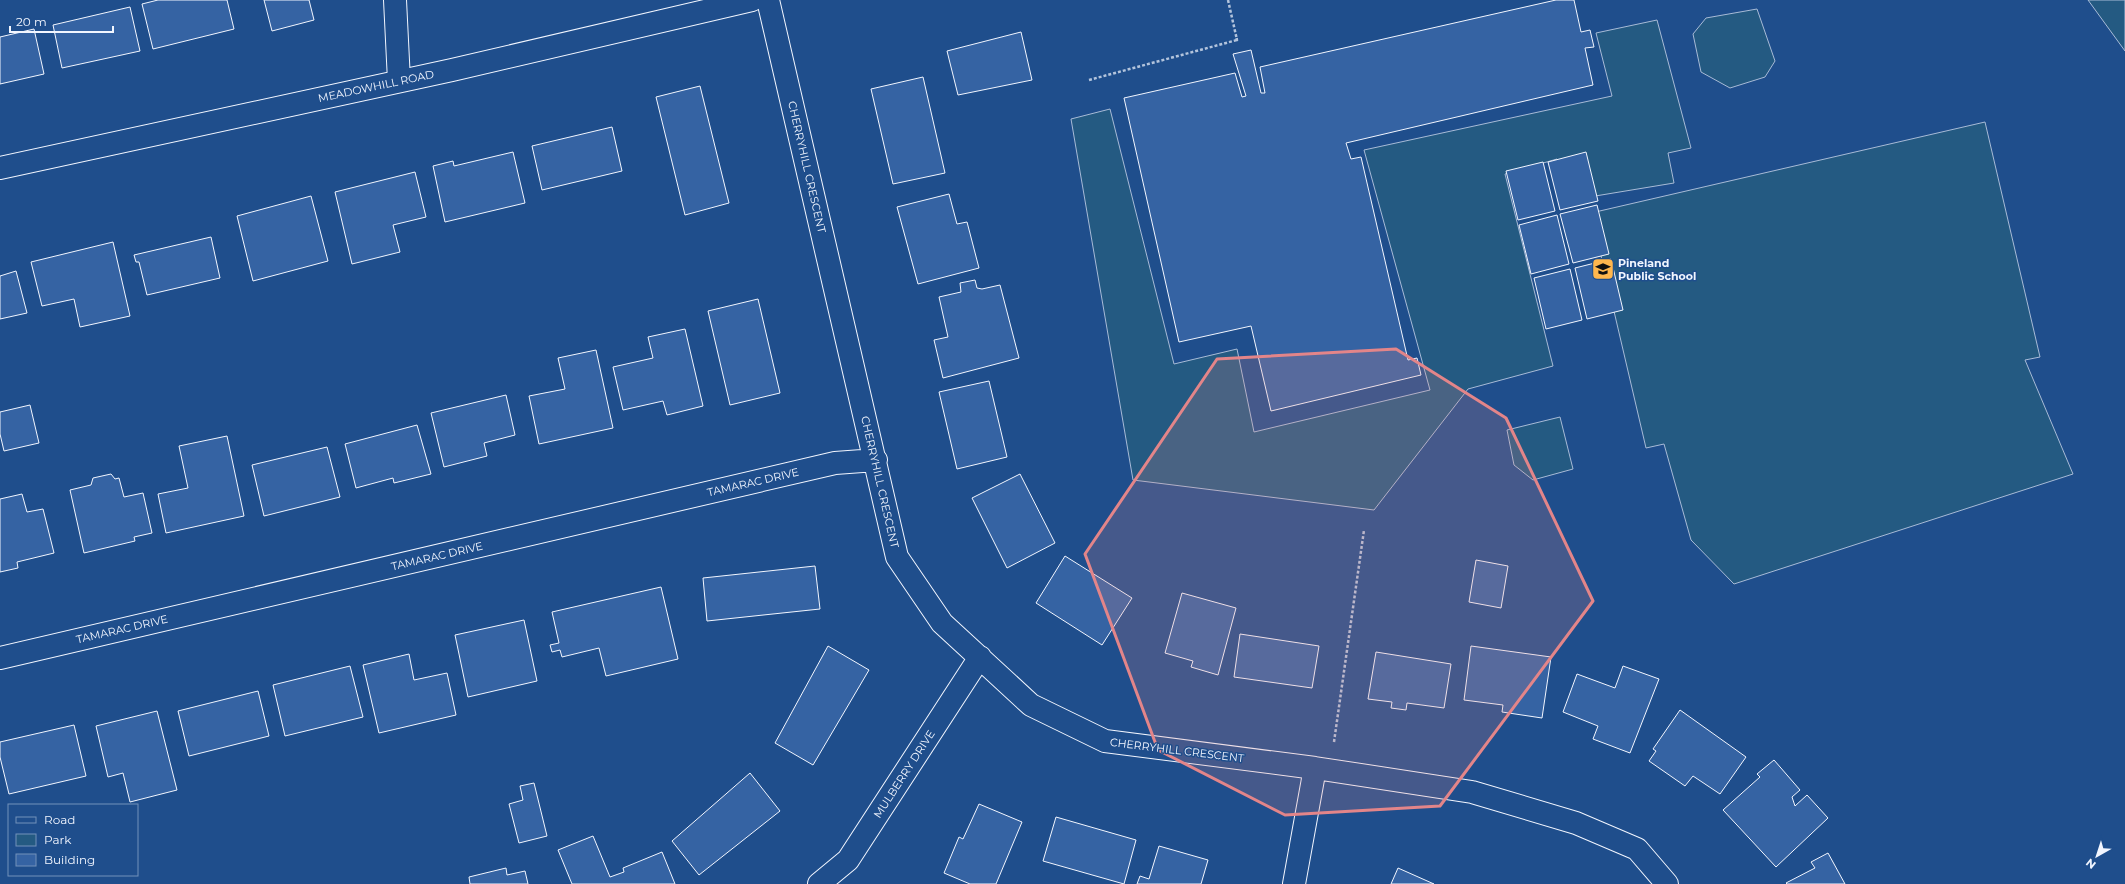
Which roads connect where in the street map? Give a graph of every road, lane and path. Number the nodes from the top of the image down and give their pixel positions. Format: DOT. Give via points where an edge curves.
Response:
graph roads {
  1 [pos="395,0"];
  2 [pos="752,0"];
  3 [pos="768,0"];
  4 [pos="1228,0"];
  5 [pos="1089,80"];
  6 [pos="399,81"];
  7 [pos="0,168"];
  8 [pos="876,460"];
  9 [pos="1364,530"];
  10 [pos="0,658"];
  11 [pos="980,658"];
  12 [pos="1322,769"];
  13 [pos="819,884"];
  14 [pos="1294,884"];
  15 [pos="1667,884"];
  1 -- 6 [label="street"];
  2 -- 6 [label="street, MEADOWHILL ROAD"];
  3 -- 8 [label="street, CHERRYHILL CRESCENT"];
  4 -- 5 [label="path" via="1237,39"];
  6 -- 7 [label="street, MEADOWHILL ROAD"];
  8 -- 10 [label="street, TAMARAC DRIVE" via="835,463"];
  8 -- 11 [label="street, CHERRYHILL CRESCENT" via="897,557 942,623"];
  9 -- 12 [label="path"];
  11 -- 12 [label="street, CHERRYHILL CRESCENT" via="1031,705 1105,741"];
  11 -- 13 [label="street, MULBERRY DRIVE" via="848,860"];
  12 -- 14 [label="street"];
  12 -- 15 [label="street, CHERRYHILL CRESCENT" via="1472,792 1576,823 1637,849"];
}
